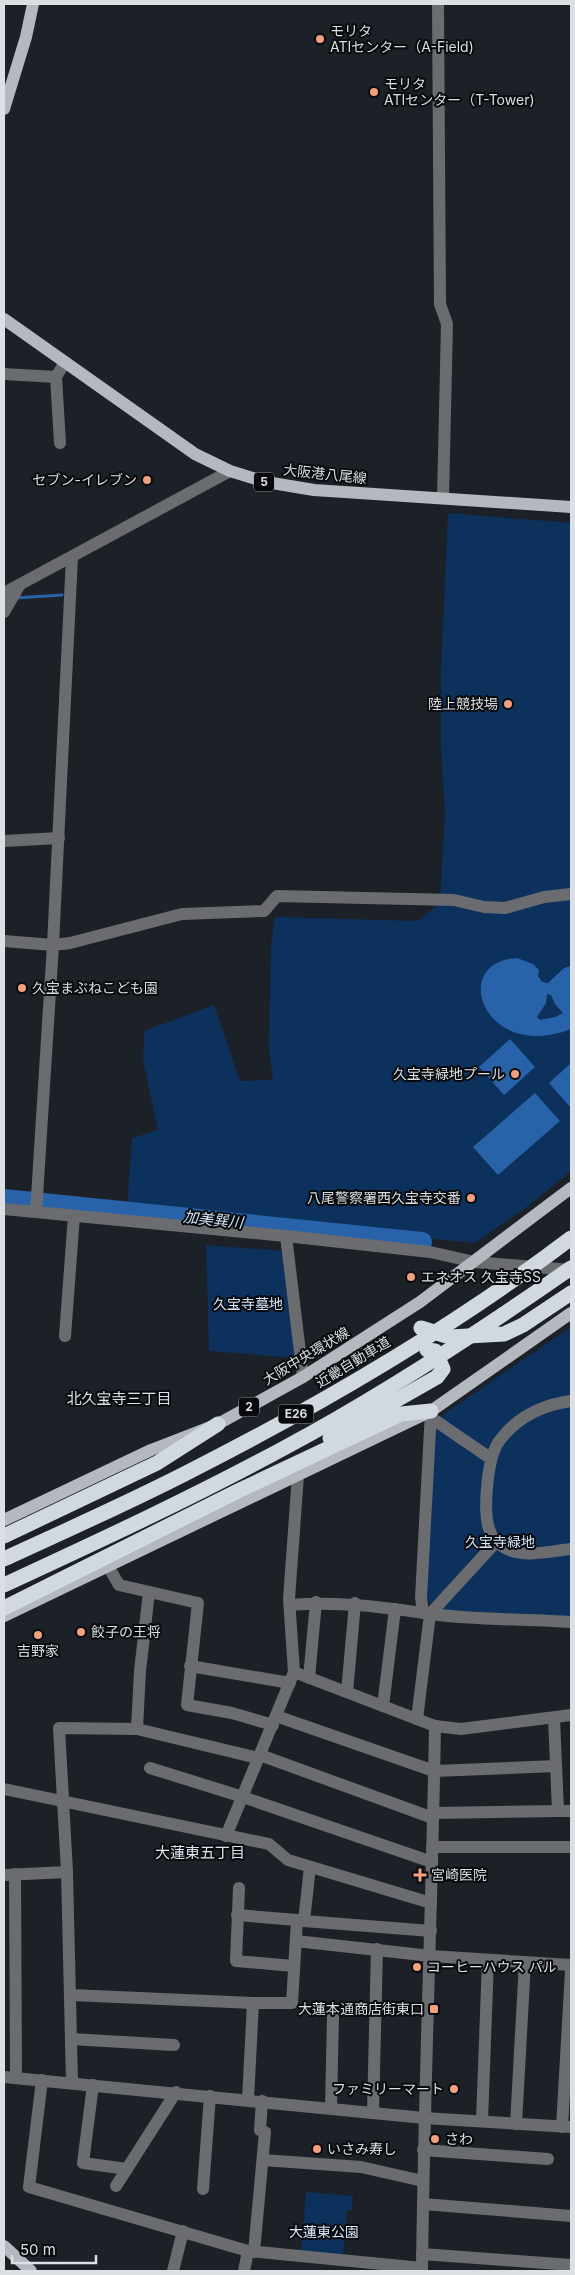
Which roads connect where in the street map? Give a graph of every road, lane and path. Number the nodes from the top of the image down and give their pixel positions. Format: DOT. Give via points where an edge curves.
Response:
graph roads {
  1 [pos="33,4"];
  2 [pos="438,4"];
  3 [pos="4,109"];
  4 [pos="4,319"];
  5 [pos="65,362"];
  6 [pos="4,374"];
  7 [pos="56,377"];
  8 [pos="60,443"];
  9 [pos="230,471"];
  10 [pos="443,498"];
  11 [pos="571,507"];
  12 [pos="72,557"];
  13 [pos="9,597"];
  14 [pos="4,612"];
  15 [pos="59,838"];
  16 [pos="4,841"];
  17 [pos="571,894"];
  18 [pos="4,941"];
  19 [pos="53,945"];
  20 [pos="571,1188"];
  21 [pos="37,1205"];
  22 [pos="4,1209"];
  23 [pos="74,1216"];
  24 [pos="286,1236"];
  25 [pos="571,1238"];
  26 [pos="475,1262"];
  27 [pos="571,1269"];
  28 [pos="571,1293"];
  29 [pos="571,1313"];
  30 [pos="420,1328"];
  31 [pos="65,1336"];
  32 [pos="427,1350"];
  33 [pos="303,1377"];
  34 [pos="571,1401"];
  35 [pos="431,1414"];
  36 [pos="218,1424"];
  37 [pos="490,1458"];
  38 [pos="298,1475"];
  39 [pos="240,1490"];
  40 [pos="4,1520"];
  41 [pos="4,1536"];
  42 [pos="496,1542"];
  43 [pos="571,1549"];
  44 [pos="4,1559"];
  45 [pos="108,1566"];
  46 [pos="4,1585"];
  47 [pos="149,1592"];
  48 [pos="316,1602"];
  49 [pos="356,1603"];
  50 [pos="290,1605"];
  51 [pos="4,1608"];
  52 [pos="395,1608"];
  53 [pos="426,1613"];
  54 [pos="4,1616"];
  55 [pos="571,1622"];
  56 [pos="190,1666"];
  57 [pos="292,1677"];
  58 [pos="309,1678"];
  59 [pos="347,1692"];
  60 [pos="383,1706"];
  61 [pos="571,1716"];
  62 [pos="554,1718"];
  63 [pos="417,1719"];
  64 [pos="274,1720"];
  65 [pos="435,1726"];
  66 [pos="137,1729"];
  67 [pos="259,1757"];
  68 [pos="556,1766"];
  69 [pos="150,1768"];
  70 [pos="434,1771"];
  71 [pos="4,1789"];
  72 [pos="243,1797"];
  73 [pos="63,1801"];
  74 [pos="565,1811"];
  75 [pos="433,1815"];
  76 [pos="226,1836"];
  77 [pos="432,1847"];
  78 [pos="571,1847"];
  79 [pos="432,1862"];
  80 [pos="310,1867"];
  81 [pos="67,1872"];
  82 [pos="10,1875"];
  83 [pos="239,1888"];
  84 [pos="431,1904"];
  85 [pos="237,1915"];
  86 [pos="301,1920"];
  87 [pos="431,1930"];
  88 [pos="296,1941"];
  89 [pos="377,1949"];
  90 [pos="431,1956"];
  91 [pos="488,1960"];
  92 [pos="525,1962"];
  93 [pos="571,1965"];
  94 [pos="294,1966"];
  95 [pos="571,1971"];
  96 [pos="71,1995"];
  97 [pos="253,2003"];
  98 [pos="333,2016"];
  99 [pos="71,2039"];
  100 [pos="174,2045"];
  101 [pos="10,2077"];
  102 [pos="42,2080"];
  103 [pos="72,2083"];
  104 [pos="93,2085"];
  105 [pos="176,2092"];
  106 [pos="210,2096"];
  107 [pos="248,2099"];
  108 [pos="262,2101"];
  109 [pos="331,2108"];
  110 [pos="373,2112"];
  111 [pos="424,2118"];
  112 [pos="482,2121"];
  113 [pos="516,2124"];
  114 [pos="567,2127"];
  115 [pos="424,2150"];
  116 [pos="548,2159"];
  117 [pos="262,2160"];
  118 [pos="127,2169"];
  119 [pos="423,2181"];
  120 [pos="116,2186"];
  121 [pos="203,2188"];
  122 [pos="423,2204"];
  123 [pos="571,2216"];
  124 [pos="183,2231"];
  125 [pos="4,2246"];
  126 [pos="251,2252"];
  127 [pos="422,2254"];
  128 [pos="571,2265"];
  129 [pos="422,2270"];
  130 [pos="31,2271"];
  131 [pos="172,2271"];
  132 [pos="244,2271"];
  1 -- 3 [label="main road"];
  2 -- 10 [label="street" via="440,304 447,324"];
  4 -- 5 [label="main road, 大阪港八尾線 / 5"];
  5 -- 7 [label="street"];
  5 -- 9 [label="main road, 大阪港八尾線 / 5" via="195,454"];
  6 -- 7 [label="street"];
  7 -- 8 [label="street"];
  9 -- 10 [label="main road, 大阪港八尾線 / 5" via="266,482 314,490"];
  9 -- 12 [label="street"];
  10 -- 11 [label="main road, 大阪港八尾線 / 5"];
  12 -- 13 [label="street" via="19,585"];
  12 -- 15 [label="street"];
  13 -- 14 [label="street"];
  15 -- 16 [label="street"];
  15 -- 19 [label="street"];
  17 -- 19 [label="street" via="544,897 505,908 454,900 277,896 264,911 182,914 85,940"];
  18 -- 19 [label="street"];
  19 -- 21 [label="street"];
  20 -- 26 [label="main road, 大阪中央環状線 / 2"];
  21 -- 22 [label="street"];
  21 -- 23 [label="street"];
  23 -- 24 [label="street"];
  23 -- 31 [label="street"];
  24 -- 26 [label="street" via="430,1252"];
  24 -- 33 [label="street"];
  25 -- 44 [label="highway, 近畿自動車道 / E26, bridge" via="416,1343 276,1426 197,1468"];
  26 -- 27 [label="street"];
  26 -- 33 [label="main road, 大阪中央環状線 / 2" via="420,1302"];
  27 -- 46 [label="highway, E26, bridge" via="428,1364 287,1447 201,1492"];
  28 -- 30 [label="highway" via="504,1334 450,1337"];
  29 -- 35 [label="main road"];
  32 -- 39 [label="highway" via="435,1351 439,1356 443,1369 437,1377"];
  33 -- 36 [label="main road, 大阪中央環状線 / 2"];
  34 -- 37 [label="street" via="550,1404 527,1415 509,1429"];
  35 -- 37 [label="street"];
  35 -- 38 [label="main road"];
  35 -- 39 [label="highway" via="401,1414"];
  35 -- 53 [label="street" via="421,1598"];
  36 -- 40 [label="main road, 大阪中央環状線 / 2" via="151,1450"];
  36 -- 41 [label="highway" via="157,1463"];
  37 -- 42 [label="street" via="487,1518"];
  38 -- 45 [label="main road"];
  38 -- 50 [label="street"];
  39 -- 51 [label="highway"];
  42 -- 43 [label="street" via="508,1550 522,1552"];
  42 -- 53 [label="street"];
  45 -- 47 [label="street" via="119,1585"];
  45 -- 54 [label="main road"];
  47 -- 56 [label="street" via="198,1603"];
  47 -- 66 [label="street"];
  48 -- 49 [label="street"];
  48 -- 50 [label="street"];
  48 -- 58 [label="street"];
  49 -- 52 [label="street"];
  49 -- 59 [label="street"];
  50 -- 57 [label="street"];
  52 -- 53 [label="street"];
  52 -- 60 [label="street"];
  53 -- 55 [label="street"];
  53 -- 63 [label="street"];
  56 -- 57 [label="street"];
  56 -- 64 [label="street" via="187,1704"];
  57 -- 58 [label="street"];
  57 -- 64 [label="street"];
  58 -- 59 [label="street"];
  59 -- 60 [label="street"];
  60 -- 63 [label="street"];
  61 -- 62 [label="street"];
  62 -- 65 [label="street" via="462,1729"];
  62 -- 68 [label="street"];
  63 -- 65 [label="street"];
  64 -- 67 [label="street"];
  64 -- 70 [label="street"];
  65 -- 70 [label="street"];
  66 -- 67 [label="street"];
  66 -- 73 [label="street" via="59,1728"];
  67 -- 72 [label="street"];
  67 -- 75 [label="street"];
  68 -- 70 [label="street"];
  68 -- 74 [label="street"];
  69 -- 72 [label="street"];
  70 -- 75 [label="street"];
  71 -- 73 [label="street"];
  72 -- 76 [label="street"];
  72 -- 79 [label="street"];
  73 -- 76 [label="street"];
  73 -- 81 [label="street"];
  74 -- 75 [label="street"];
  75 -- 77 [label="street"];
  76 -- 80 [label="street" via="269,1844 288,1860"];
  77 -- 78 [label="street"];
  77 -- 79 [label="street"];
  79 -- 84 [label="street"];
  80 -- 84 [label="street"];
  80 -- 86 [label="street"];
  81 -- 82 [label="street"];
  81 -- 96 [label="street"];
  82 -- 101 [label="street"];
  83 -- 85 [label="street"];
  84 -- 87 [label="street"];
  85 -- 86 [label="street"];
  85 -- 94 [label="street" via="236,1961"];
  86 -- 87 [label="street"];
  86 -- 88 [label="street"];
  87 -- 90 [label="street"];
  88 -- 89 [label="street"];
  88 -- 94 [label="street"];
  89 -- 90 [label="street"];
  89 -- 110 [label="street"];
  90 -- 91 [label="street"];
  90 -- 111 [label="street"];
  91 -- 92 [label="street"];
  91 -- 112 [label="street"];
  92 -- 93 [label="street"];
  92 -- 113 [label="street"];
  94 -- 97 [label="street" via="292,2003"];
  95 -- 114 [label="street"];
  96 -- 97 [label="street"];
  96 -- 99 [label="street"];
  97 -- 107 [label="street"];
  98 -- 109 [label="street"];
  99 -- 100 [label="street"];
  99 -- 103 [label="street"];
  101 -- 102 [label="street"];
  102 -- 103 [label="street"];
  102 -- 124 [label="street" via="29,2186"];
  103 -- 104 [label="street"];
  104 -- 105 [label="street"];
  104 -- 118 [label="street" via="83,2163"];
  105 -- 106 [label="street"];
  105 -- 118 [label="street"];
  106 -- 107 [label="street"];
  106 -- 121 [label="street"];
  107 -- 108 [label="street"];
  108 -- 109 [label="street"];
  108 -- 117 [label="street" via="260,2130 265,2132"];
  109 -- 110 [label="street"];
  110 -- 111 [label="street"];
  111 -- 112 [label="street"];
  111 -- 115 [label="street"];
  112 -- 113 [label="street"];
  113 -- 114 [label="street"];
  115 -- 116 [label="street"];
  115 -- 119 [label="street"];
  117 -- 119 [label="street" via="361,2167"];
  117 -- 126 [label="street"];
  118 -- 120 [label="street"];
  119 -- 122 [label="street"];
  122 -- 123 [label="street"];
  122 -- 127 [label="street"];
  124 -- 126 [label="street"];
  124 -- 131 [label="street"];
  125 -- 130 [label="main road"];
  126 -- 129 [label="street"];
  126 -- 132 [label="street"];
  127 -- 128 [label="street"];
  127 -- 129 [label="street"];
}
